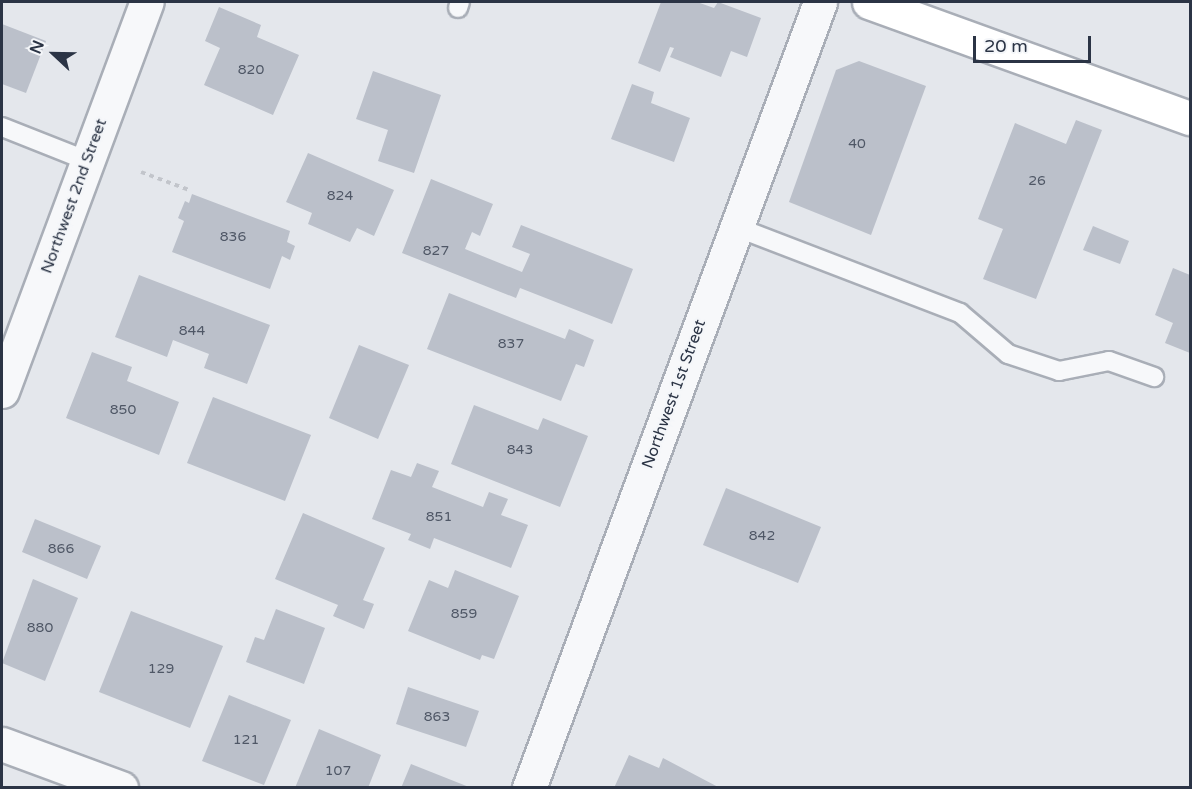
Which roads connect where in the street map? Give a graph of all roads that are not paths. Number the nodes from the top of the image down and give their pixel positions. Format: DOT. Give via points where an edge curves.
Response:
graph roads {
  1 [pos="147,2"];
  2 [pos="820,2"];
  3 [pos="869,2"];
  4 [pos="1191,117"];
  5 [pos="2,127"];
  6 [pos="88,161"];
  7 [pos="736,227"];
  8 [pos="1154,377"];
  9 [pos="2,391"];
  10 [pos="2,744"];
  11 [pos="122,788"];
  12 [pos="529,788"];
  1 -- 6 [label="street, Northwest 2nd Street"];
  2 -- 7 [label="street, Northwest 1st Street"];
  3 -- 4 [label="main road"];
  5 -- 6 [label="lane"];
  6 -- 9 [label="street, Northwest 2nd Street"];
  7 -- 8 [label="lane" via="960,312 1008,354 1059,371 1109,361"];
  7 -- 12 [label="street, Northwest 1st Street"];
  10 -- 11 [label="street"];
}
